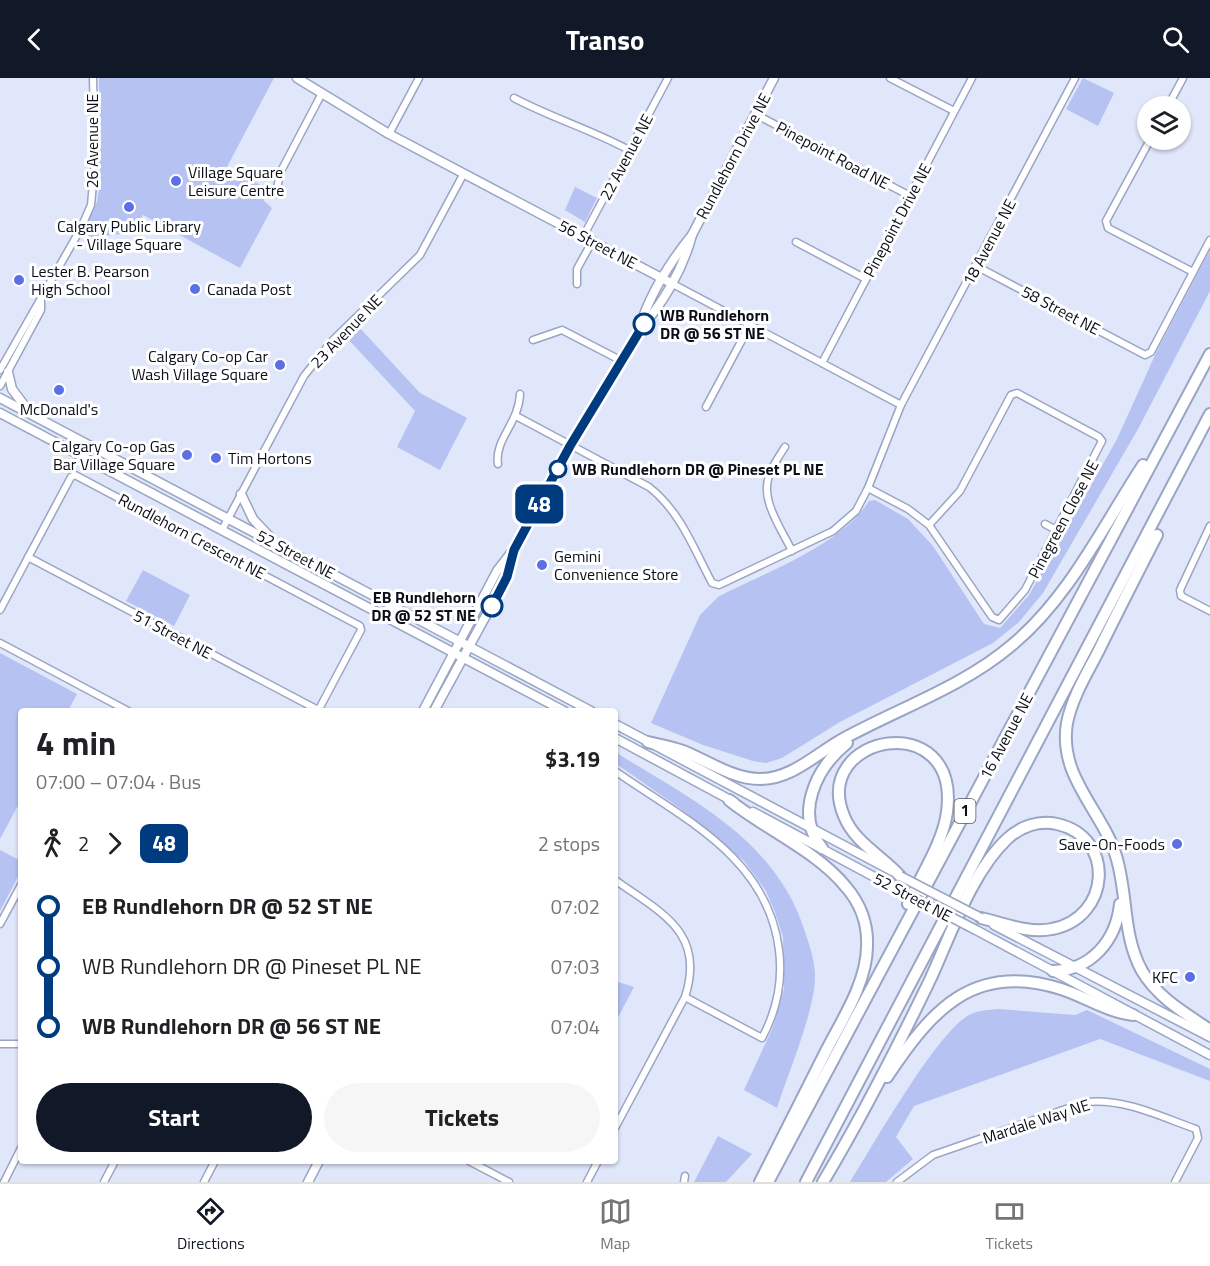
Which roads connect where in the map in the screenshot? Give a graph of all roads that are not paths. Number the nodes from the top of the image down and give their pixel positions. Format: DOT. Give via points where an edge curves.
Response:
graph roads {
  1 [pos="93,78"];
  2 [pos="297,78"];
  3 [pos="418,78"];
  4 [pos="668,78"];
  5 [pos="774,78"];
  6 [pos="890,78"];
  7 [pos="972,78"];
  8 [pos="1076,78"];
  9 [pos="1183,78"];
  10 [pos="321,95"];
  11 [pos="1173,96"];
  12 [pos="514,98"];
  13 [pos="954,111"];
  14 [pos="755,114"];
  15 [pos="389,134"];
  16 [pos="630,150"];
  17 [pos="1145,150"];
  18 [pos="464,173"];
  19 [pos="276,194"];
  20 [pos="910,196"];
  21 [pos="584,235"];
  22 [pos="592,240"];
  23 [pos="1210,240"];
  24 [pos="796,242"];
  25 [pos="976,266"];
  26 [pos="1193,272"];
  27 [pos="866,279"];
  28 [pos="667,281"];
  29 [pos="577,284"];
  30 [pos="750,325"];
  31 [pos="533,340"];
  32 [pos="1210,354"];
  33 [pos="620,360"];
  34 [pos="822,363"];
  35 [pos="4,371"];
  36 [pos="0,386"];
  37 [pos="520,394"];
  38 [pos="0,398"];
  39 [pos="901,405"];
  40 [pos="706,407"];
  41 [pos="0,413"];
  42 [pos="1210,414"];
  43 [pos="32,416"];
  44 [pos="516,416"];
  45 [pos="1162,440"];
  46 [pos="570,446"];
  47 [pos="784,447"];
  48 [pos="498,464"];
  49 [pos="1178,478"];
  50 [pos="868,488"];
  51 [pos="241,494"];
  52 [pos="229,518"];
  53 [pos="1045,524"];
  54 [pos="929,525"];
  55 [pos="1210,526"];
  56 [pos="222,530"];
  57 [pos="1056,531"];
  58 [pos="277,544"];
  59 [pos="514,550"];
  60 [pos="792,551"];
  61 [pos="28,557"];
  62 [pos="0,610"];
  63 [pos="1210,611"];
  64 [pos="459,641"];
  65 [pos="0,643"];
  66 [pos="470,647"];
  67 [pos="452,652"];
  68 [pos="464,659"];
  69 [pos="122,708"];
  70 [pos="312,708"];
  71 [pos="320,708"];
  72 [pos="424,708"];
  73 [pos="436,708"];
  74 [pos="558,708"];
  75 [pos="585,708"];
  76 [pos="618,726"];
  77 [pos="863,729"];
  78 [pos="618,740"];
  79 [pos="648,742"];
  80 [pos="618,773"];
  81 [pos="729,800"];
  82 [pos="811,828"];
  83 [pos="822,848"];
  84 [pos="900,876"];
  85 [pos="618,882"];
  86 [pos="1122,886"];
  87 [pos="18,891"];
  88 [pos="981,918"];
  89 [pos="0,924"];
  90 [pos="1076,968"];
  91 [pos="1053,971"];
  92 [pos="685,997"];
  93 [pos="1133,1015"];
  94 [pos="848,1030"];
  95 [pos="1210,1030"];
  96 [pos="1210,1037"];
  97 [pos="0,1044"];
  98 [pos="18,1044"];
  99 [pos="1210,1055"];
  100 [pos="875,1091"];
  101 [pos="618,1122"];
  102 [pos="18,1154"];
  103 [pos="113,1164"];
  104 [pos="213,1164"];
  105 [pos="317,1164"];
  106 [pos="475,1164"];
  107 [pos="596,1164"];
  108 [pos="4,1182"];
  109 [pos="104,1182"];
  110 [pos="204,1182"];
  111 [pos="308,1182"];
  112 [pos="509,1182"];
  113 [pos="586,1182"];
  114 [pos="760,1182"];
  115 [pos="768,1182"];
  116 [pos="806,1182"];
  117 [pos="823,1182"];
  118 [pos="897,1182"];
  119 [pos="1176,1182"];
  1 -- 35 [label="street, 26 Avenue NE" via="95,162 91,205 42,299 41,310"];
  2 -- 10 [label="main road, 56 Street NE"];
  3 -- 15 [label="street"];
  4 -- 16 [label="street, 22 Avenue NE"];
  5 -- 14 [label="main road, Rundlehorn Drive NE"];
  6 -- 13 [label="street"];
  7 -- 13 [label="street, Pinepoint Drive NE"];
  8 -- 25 [label="street, 18 Avenue NE"];
  9 -- 11 [label="street"];
  10 -- 15 [label="main road, 56 Street NE"];
  10 -- 19 [label="street" via="280,173"];
  12 -- 16 [label="street"];
  13 -- 20 [label="street, Pinepoint Drive NE"];
  14 -- 20 [label="street, Pinepoint Road NE"];
  14 -- 28 [label="main road, Rundlehorn Drive NE" via="692,235 678,251"];
  15 -- 18 [label="main road, 56 Street NE"];
  16 -- 21 [label="street, 22 Avenue NE"];
  17 -- 26 [label="street" via="1106,221 1108,228"];
  18 -- 21 [label="main road, 56 Street NE"];
  18 -- 51 [label="street, 23 Avenue NE" via="420,255 331,342 304,376"];
  20 -- 27 [label="street, Pinepoint Drive NE"];
  21 -- 22 [label="main road, 56 Street NE"];
  22 -- 28 [label="main road, 56 Street NE"];
  22 -- 29 [label="street" via="577,269"];
  23 -- 26 [label="street"];
  24 -- 27 [label="street"];
  25 -- 26 [label="street, 58 Street NE" via="1145,355 1151,352"];
  25 -- 39 [label="street, 18 Avenue NE"];
  27 -- 34 [label="street, Pinepoint Drive NE"];
  28 -- 30 [label="street, 56 Street NE"];
  28 -- 33 [label="main road, Rundlehorn Drive NE" via="645,311 639,330"];
  30 -- 34 [label="street, 56 Street NE"];
  30 -- 40 [label="street"];
  31 -- 33 [label="street" via="562,330"];
  32 -- 45 [label="highway, 16 Avenue NE / 1"];
  33 -- 46 [label="main road, Rundlehorn Drive NE"];
  34 -- 39 [label="street, 56 Street NE"];
  35 -- 36 [label="street, 26 Avenue NE"];
  35 -- 43 [label="main road"];
  37 -- 44 [label="street"];
  38 -- 43 [label="main road, 52 Street NE"];
  39 -- 50 [label="street, 18 Avenue NE"];
  41 -- 56 [label="main road, 52 Street NE"];
  42 -- 49 [label="highway, 16 Avenue NE / 1"];
  43 -- 52 [label="main road, 52 Street NE"];
  44 -- 46 [label="street"];
  44 -- 48 [label="street" via="496,453"];
  45 -- 77 [label="highway" via="1143,463 1061,592 1030,629 1007,650 971,673"];
  45 -- 94 [label="highway, 16 Avenue NE / 1"];
  46 -- 59 [label="main road, Rundlehorn Drive NE"];
  46 -- 60 [label="street, 18 Avenue NE" via="665,499 712,583 719,585"];
  47 -- 60 [label="street" via="768,477 766,491"];
  49 -- 86 [label="highway" via="1167,513 1077,695 1067,725 1066,745 1072,772 1113,847"];
  49 -- 116 [label="highway, 16 Avenue NE / 1"];
  50 -- 54 [label="street, Pinegreen Close NE"];
  50 -- 60 [label="street, 18 Avenue NE" via="845,523"];
  51 -- 52 [label="street, 23 Avenue NE"];
  51 -- 58 [label="main road" via="253,519"];
  52 -- 56 [label="street, 23 Avenue NE"];
  52 -- 58 [label="main road, 52 Street NE"];
  53 -- 57 [label="street"];
  54 -- 57 [label="street, Pinegreen Close NE" via="992,617 999,620 1019,601"];
  54 -- 57 [label="street, Pinegreen Close NE" via="960,491 1011,395 1017,393 1102,441"];
  55 -- 63 [label="street" via="1180,590 1181,596"];
  56 -- 67 [label="main road, 52 Street NE"];
  58 -- 64 [label="main road, 52 Street NE"];
  59 -- 64 [label="main road, Rundlehorn Drive NE" via="497,571"];
  59 -- 66 [label="main road, Rundlehorn Drive NE" via="507,577"];
  61 -- 62 [label="street, Rundlehorn Crescent NE"];
  61 -- 70 [label="street, 51 Street NE"];
  61 -- 71 [label="street, Rundlehorn Crescent NE" via="75,475 209,544 360,626"];
  64 -- 66 [label="main road, 52 Street NE"];
  64 -- 67 [label="main road, Rundlehorn Drive NE"];
  65 -- 69 [label="street"];
  66 -- 68 [label="main road, Rundlehorn Drive NE"];
  66 -- 75 [label="main road, 52 Street NE"];
  67 -- 68 [label="main road, 52 Street NE"];
  67 -- 72 [label="main road, Rundlehorn Drive NE"];
  68 -- 73 [label="main road, Rundlehorn Drive NE"];
  68 -- 74 [label="main road, 52 Street NE"];
  76 -- 79 [label="main road, 52 Street NE"];
  77 -- 79 [label="highway" via="789,772 762,779 741,776 680,750"];
  77 -- 82 [label="highway" via="834,754 816,781 809,806"];
  78 -- 81 [label="main road, 52 Street NE"];
  79 -- 82 [label="main road, 52 Street NE"];
  80 -- 92 [label="street" via="730,853 767,901 777,930 780,990 762,1038"];
  81 -- 83 [label="main road, 52 Street NE"];
  81 -- 114 [label="highway" via="840,880 859,906 867,937 866,957 855,991"];
  82 -- 83 [label="highway"];
  82 -- 84 [label="main road, 52 Street NE"];
  83 -- 91 [label="main road, 52 Street NE, bridge"];
  84 -- 88 [label="main road, 52 Street NE, bridge"];
  84 -- 94 [label="highway" via="852,830 843,815 840,795 843,777 860,754 894,742 919,748 939,766 946,785 947,813 941,834"];
  85 -- 92 [label="street" via="672,921 685,937 692,976"];
  86 -- 90 [label="highway" via="1118,917 1110,936 1090,960"];
  86 -- 95 [label="highway" via="1130,943 1143,972 1166,999"];
  87 -- 89 [label="street"];
  88 -- 90 [label="main road, 52 Street NE"];
  88 -- 100 [label="highway" via="1041,930 1078,919 1092,903 1099,883 1098,865 1084,839 1060,825 1032,824 1008,838 972,892"];
  90 -- 91 [label="highway"];
  90 -- 96 [label="main road, 52 Street NE"];
  91 -- 93 [label="main road, 52 Street NE"];
  92 -- 101 [label="street"];
  93 -- 99 [label="main road, 52 Street NE"];
  93 -- 100 [label="highway" via="1118,1013 1041,983 986,985 952,1000 934,1015"];
  94 -- 115 [label="highway, 16 Avenue NE / 1"];
  97 -- 98 [label="street"];
  100 -- 117 [label="highway"];
  102 -- 108 [label="street"];
  103 -- 109 [label="street"];
  104 -- 110 [label="street"];
  105 -- 111 [label="main road"];
  106 -- 112 [label="street"];
  107 -- 113 [label="street"];
  118 -- 119 [label="street, Mardale Way NE" via="933,1155 1086,1102 1103,1100 1126,1104 1196,1130 1198,1138"];
}
